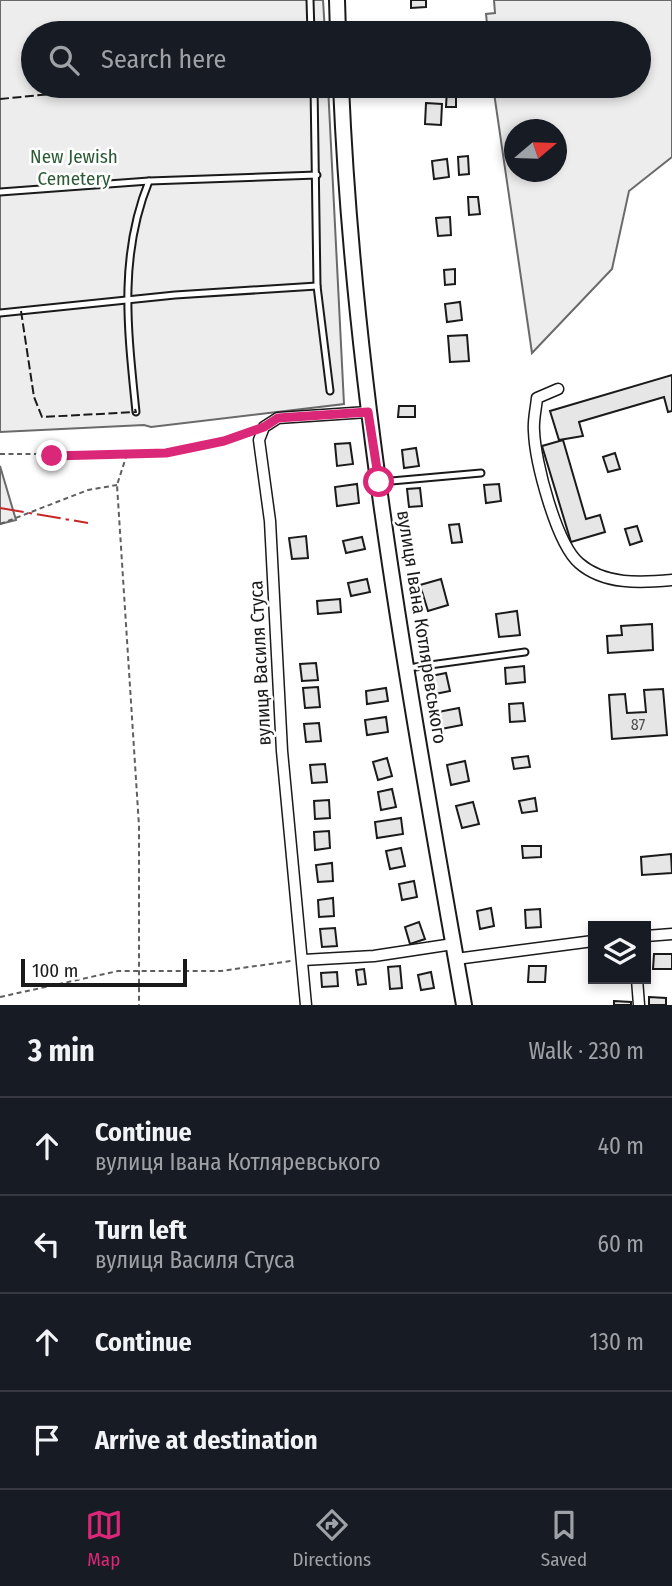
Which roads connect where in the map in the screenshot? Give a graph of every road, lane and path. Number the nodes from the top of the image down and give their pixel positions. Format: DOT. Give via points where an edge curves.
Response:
graph roads {
  1 [pos="310,0"];
  2 [pos="337,0"];
  3 [pos="311,21"];
  4 [pos="338,21"];
  5 [pos="314,98"];
  6 [pos="342,98"];
  7 [pos="317,175"];
  8 [pos="149,181"];
  9 [pos="0,192"];
  10 [pos="317,286"];
  11 [pos="126,301"];
  12 [pos="0,313"];
  13 [pos="558,389"];
  14 [pos="330,391"];
  15 [pos="136,412"];
  16 [pos="368,412"];
  17 [pos="264,427"];
  18 [pos="0,454"];
  19 [pos="127,454"];
  20 [pos="481,473"];
  21 [pos="379,482"];
  22 [pos="117,485"];
  23 [pos="0,524"];
  24 [pos="672,580"];
  25 [pos="525,652"];
  26 [pos="408,668"];
  27 [pos="672,934"];
  28 [pos="651,936"];
  29 [pos="588,941"];
  30 [pos="455,951"];
  31 [pos="303,960"];
  32 [pos="138,969"];
  33 [pos="637,984"];
  34 [pos="0,997"];
  35 [pos="139,1005"];
  36 [pos="306,1005"];
  37 [pos="464,1005"];
  38 [pos="639,1005"];
  1 -- 3 [label="lane"];
  2 -- 4 [label="street"];
  5 -- 7 [label="lane"];
  6 -- 16 [label="street, вулиця Івана Котляревського"];
  7 -- 8 [label="lane"];
  7 -- 10 [label="lane"];
  8 -- 9 [label="lane"];
  8 -- 11 [label="lane" via="127,261"];
  10 -- 11 [label="lane"];
  10 -- 14 [label="lane"];
  11 -- 12 [label="lane"];
  11 -- 15 [label="lane"];
  13 -- 24 [label="street" via="537,398 534,429 538,461 564,542 578,562 594,573 631,584"];
  16 -- 17 [label="street" via="297,415 278,418"];
  16 -- 21 [label="street, вулиця Івана Котляревського"];
  17 -- 19 [label="path" via="166,453"];
  17 -- 31 [label="street, вулиця Василя Стуса" via="259,440 270,521 282,751"];
  18 -- 19 [label="path"];
  19 -- 22 [label="path"];
  20 -- 21 [label="lane"];
  21 -- 26 [label="street, вулиця Івана Котляревського"];
  22 -- 23 [label="path" via="88,490"];
  22 -- 32 [label="path" via="139,825"];
  25 -- 26 [label="lane"];
  26 -- 30 [label="street, вулиця Івана Котляревського"];
  27 -- 28 [label="street"];
  29 -- 30 [label="street"];
  30 -- 31 [label="street"];
  30 -- 37 [label="street, вулиця Івана Котляревського"];
  31 -- 32 [label="path" via="221,971"];
  31 -- 36 [label="street, вулиця Василя Стуса"];
  32 -- 34 [label="path"];
  32 -- 35 [label="path"];
  33 -- 38 [label="street"];
}
